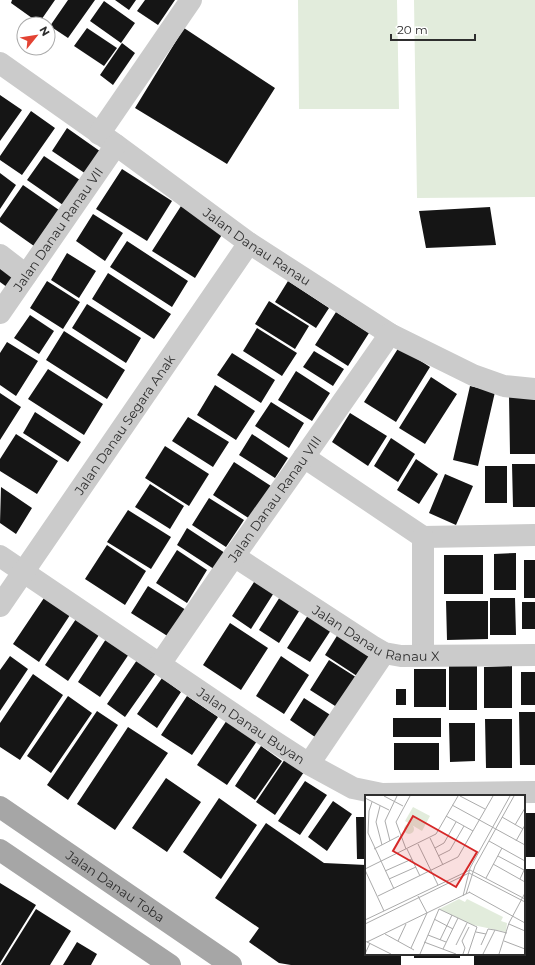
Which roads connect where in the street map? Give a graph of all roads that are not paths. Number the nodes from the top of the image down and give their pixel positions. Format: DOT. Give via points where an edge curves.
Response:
graph roads {
  1 [pos="191,0"];
  2 [pos="0,63"];
  3 [pos="107,139"];
  4 [pos="249,243"];
  5 [pos="0,256"];
  6 [pos="26,275"];
  7 [pos="0,313"];
  8 [pos="390,334"];
  9 [pos="535,389"];
  10 [pos="304,457"];
  11 [pos="535,535"];
  12 [pos="423,537"];
  13 [pos="0,556"];
  14 [pos="234,556"];
  15 [pos="23,571"];
  16 [pos="0,606"];
  17 [pos="384,653"];
  18 [pos="423,655"];
  19 [pos="535,655"];
  20 [pos="160,664"];
  21 [pos="309,764"];
  22 [pos="535,792"];
  23 [pos="0,807"];
  24 [pos="0,850"];
  25 [pos="170,965"];
  26 [pos="231,965"];
  1 -- 3 [label="street, Jalan Danau Ranau VII"];
  2 -- 3 [label="street, Jalan Danau Ranau"];
  3 -- 4 [label="street, Jalan Danau Ranau"];
  3 -- 6 [label="street, Jalan Danau Ranau VII"];
  4 -- 8 [label="street, Jalan Danau Ranau"];
  4 -- 15 [label="street, Jalan Danau Segara Anak"];
  5 -- 6 [label="street"];
  6 -- 7 [label="street, Jalan Danau Ranau VII"];
  8 -- 9 [label="street, Jalan Danau Ranau" via="473,375 504,386"];
  8 -- 10 [label="street, Jalan Danau Ranau VIII"];
  10 -- 12 [label="street"];
  10 -- 14 [label="street, Jalan Danau Ranau VIII"];
  11 -- 12 [label="street"];
  12 -- 18 [label="street"];
  13 -- 15 [label="street, Jalan Danau Buyan"];
  14 -- 17 [label="street, Jalan Danau Ranau X"];
  14 -- 20 [label="street, Jalan Danau Ranau VIII"];
  15 -- 16 [label="street, Jalan Danau Segara Anak"];
  15 -- 20 [label="street, Jalan Danau Buyan"];
  17 -- 18 [label="street, Jalan Danau Ranau X" via="401,656"];
  17 -- 21 [label="street"];
  18 -- 19 [label="street, Jalan Danau Ranau X"];
  20 -- 21 [label="street, Jalan Danau Buyan"];
  21 -- 22 [label="street, Jalan Danau Buyan" via="353,788 382,794"];
  23 -- 26 [label="main road, Jalan Danau Toba"];
  24 -- 25 [label="main road"];
}
